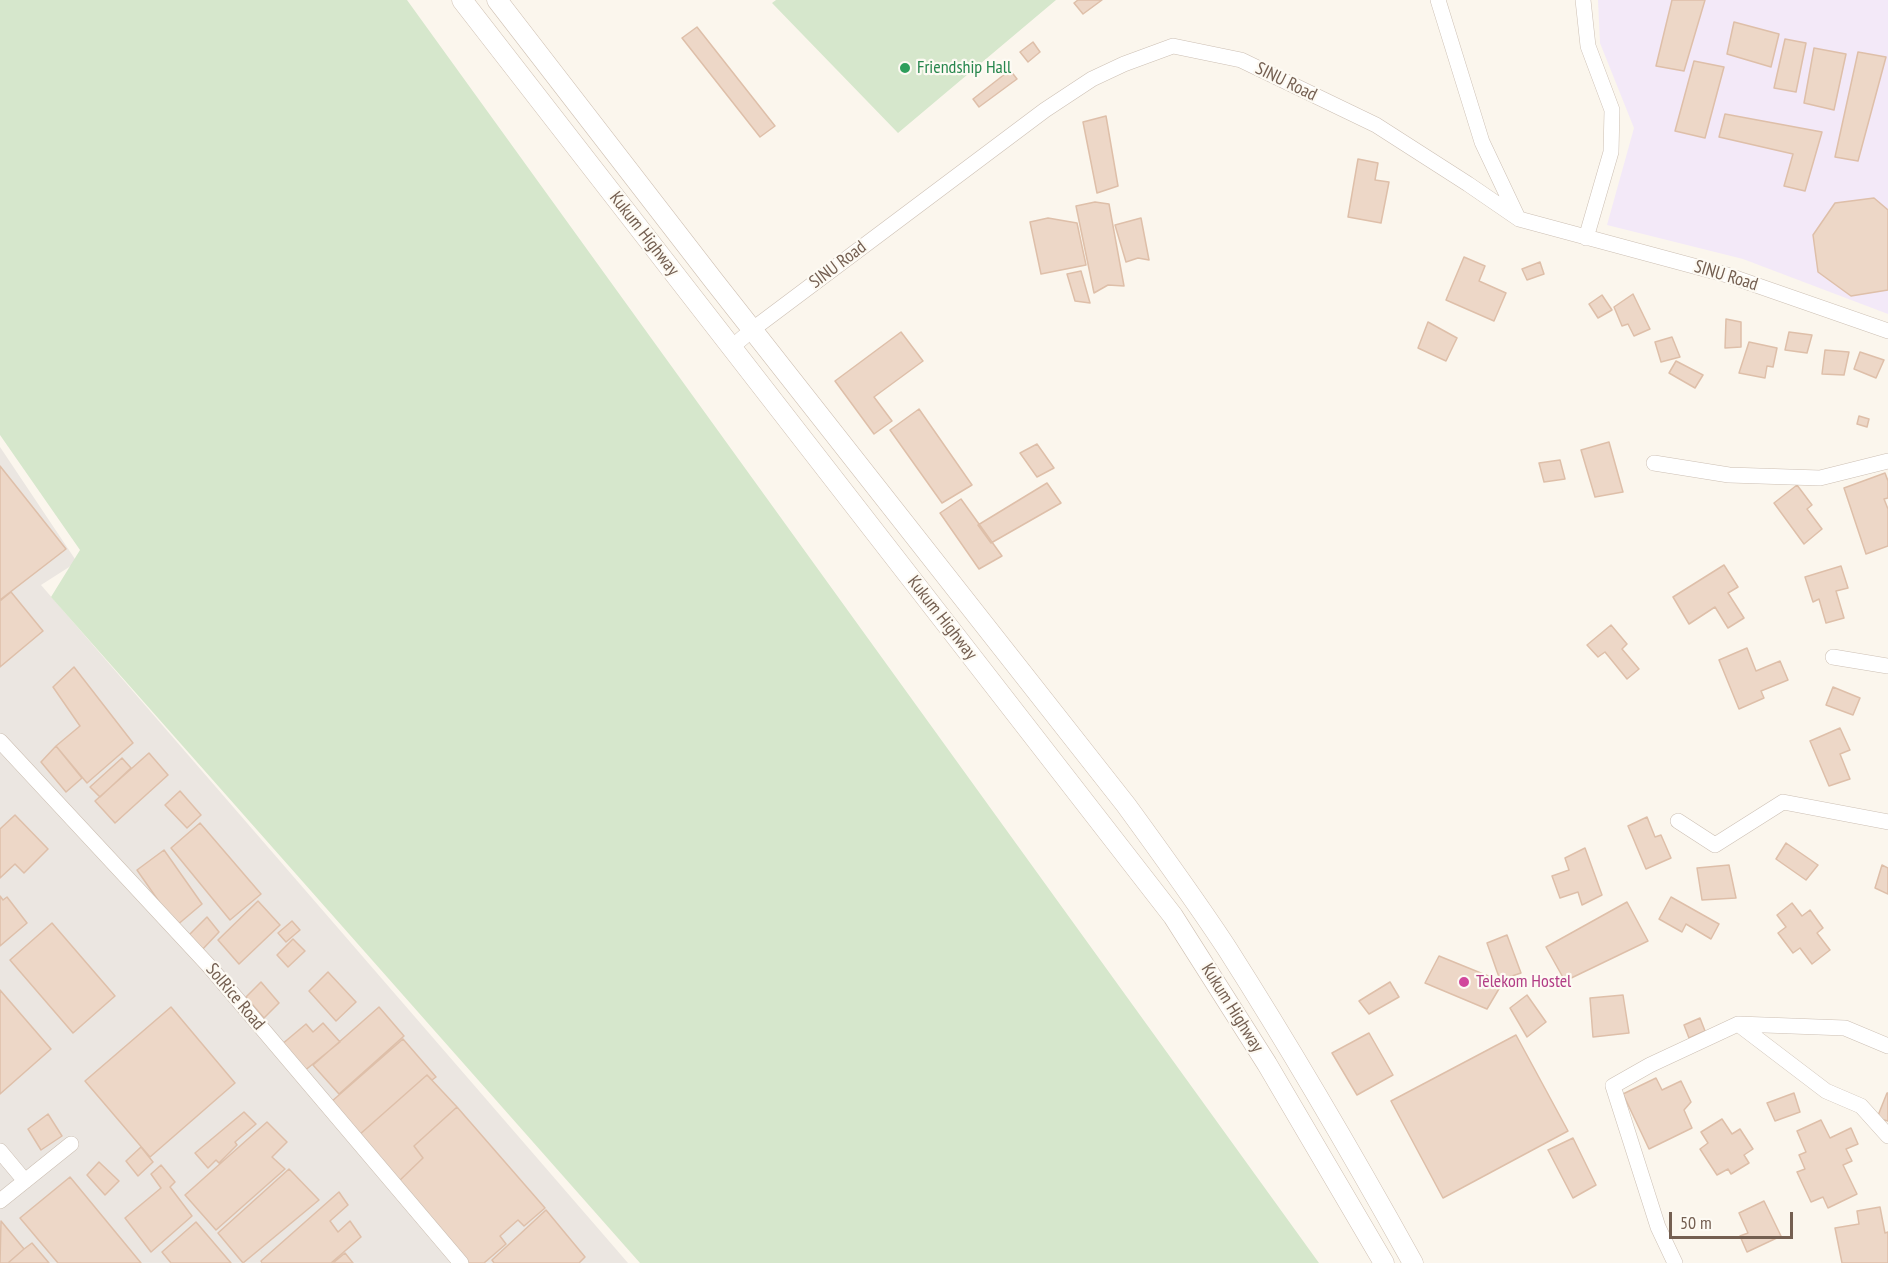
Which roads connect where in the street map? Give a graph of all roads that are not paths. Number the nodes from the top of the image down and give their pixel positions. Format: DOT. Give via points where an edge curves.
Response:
graph roads {
  1 [pos="462,0"];
  2 [pos="497,0"];
  3 [pos="1438,0"];
  4 [pos="1583,0"];
  5 [pos="1519,219"];
  6 [pos="1586,238"];
  7 [pos="753,329"];
  8 [pos="1888,331"];
  9 [pos="732,347"];
  10 [pos="1888,461"];
  11 [pos="1654,464"];
  12 [pos="1833,657"];
  13 [pos="1888,666"];
  14 [pos="0,741"];
  15 [pos="1677,821"];
  16 [pos="1888,822"];
  17 [pos="1738,1024"];
  18 [pos="1888,1046"];
  19 [pos="1888,1136"];
  20 [pos="71,1144"];
  21 [pos="0,1151"];
  22 [pos="25,1181"];
  23 [pos="0,1201"];
  24 [pos="461,1263"];
  25 [pos="1384,1263"];
  26 [pos="1413,1263"];
  27 [pos="1675,1263"];
  1 -- 9 [label="main road, Kukum Highway"];
  2 -- 7 [label="main road, Kukum Highway"];
  3 -- 5 [label="street" via="1482,142"];
  4 -- 6 [label="street" via="1588,46 1612,110 1611,153"];
  5 -- 6 [label="street, SINU Road"];
  5 -- 7 [label="street, SINU Road" via="1376,125 1241,60 1173,46 1092,79 1045,110"];
  6 -- 8 [label="street, SINU Road" via="1727,275"];
  7 -- 9 [label="street, SINU Road"];
  7 -- 26 [label="main road, Kukum Highway" via="1175,872 1265,1009"];
  9 -- 25 [label="main road, Kukum Highway" via="1173,916 1267,1064"];
  10 -- 11 [label="street" via="1820,478 1729,476"];
  12 -- 13 [label="street"];
  14 -- 24 [label="street, SolRice Road" via="209,966"];
  15 -- 16 [label="street" via="1715,845 1783,802"];
  17 -- 18 [label="street" via="1845,1028"];
  17 -- 19 [label="street" via="1826,1091 1861,1106"];
  17 -- 27 [label="street" via="1613,1086 1658,1227"];
  20 -- 22 [label="street"];
  21 -- 22 [label="street"];
  22 -- 23 [label="street"];
}
